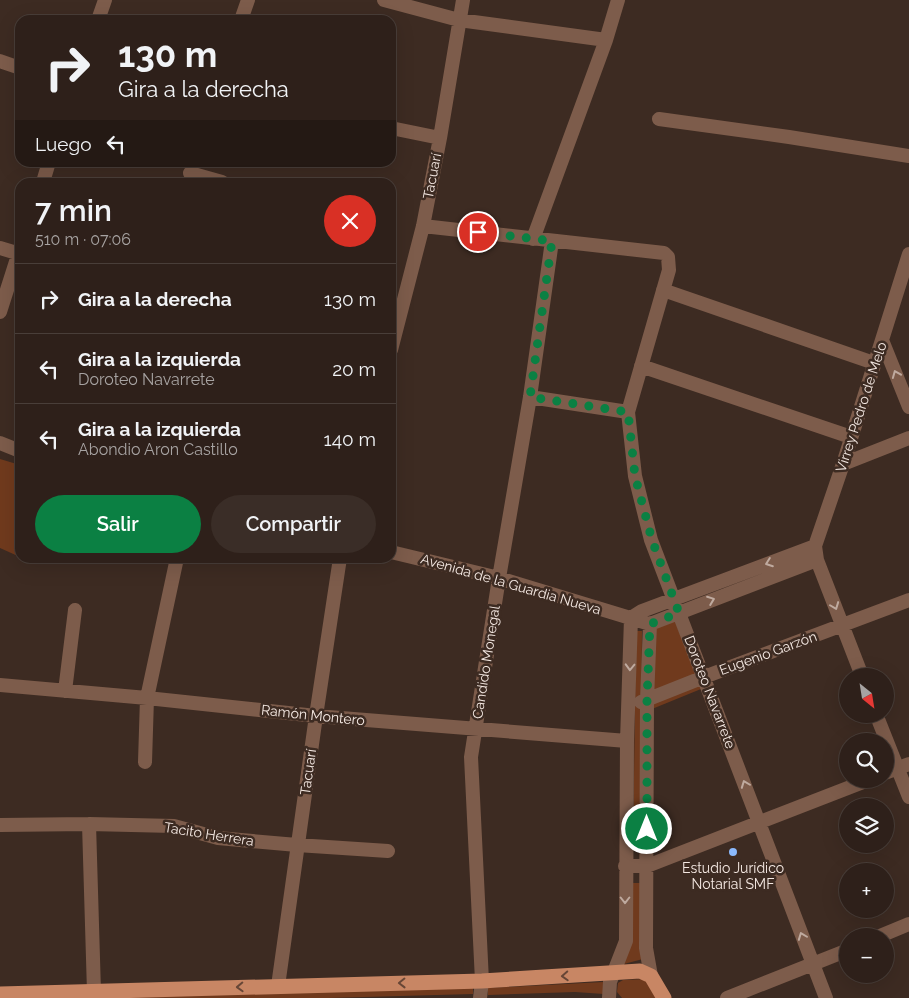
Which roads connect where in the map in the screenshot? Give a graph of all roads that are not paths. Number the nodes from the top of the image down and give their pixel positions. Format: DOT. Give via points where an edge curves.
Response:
graph roads {
  1 [pos="105,0"];
  2 [pos="248,0"];
  3 [pos="384,0"];
  4 [pos="462,0"];
  5 [pos="618,0"];
  6 [pos="100,15"];
  7 [pos="243,15"];
  8 [pos="459,20"];
  9 [pos="606,40"];
  10 [pos="0,61"];
  11 [pos="15,66"];
  12 [pos="659,120"];
  13 [pos="396,129"];
  14 [pos="440,138"];
  15 [pos="909,156"];
  16 [pos="190,172"];
  17 [pos="209,178"];
  18 [pos="423,226"];
  19 [pos="533,239"];
  20 [pos="552,241"];
  21 [pos="0,248"];
  22 [pos="15,251"];
  23 [pos="909,254"];
  24 [pos="15,265"];
  25 [pos="905,276"];
  26 [pos="662,290"];
  27 [pos="0,312"];
  28 [pos="396,331"];
  29 [pos="882,340"];
  30 [pos="874,363"];
  31 [pos="641,366"];
  32 [pos="530,397"];
  33 [pos="909,407"];
  34 [pos="628,412"];
  35 [pos="851,437"];
  36 [pos="909,438"];
  37 [pos="0,442"];
  38 [pos="0,448"];
  39 [pos="15,450"];
  40 [pos="15,450"];
  41 [pos="843,464"];
  42 [pos="815,546"];
  43 [pos="396,553"];
  44 [pos="817,560"];
  45 [pos="176,563"];
  46 [pos="339,563"];
  47 [pos="499,578"];
  48 [pos="674,598"];
  49 [pos="909,600"];
  50 [pos="75,610"];
  51 [pos="679,613"];
  52 [pos="631,618"];
  53 [pos="650,624"];
  54 [pos="842,626"];
  55 [pos="859,668"];
  56 [pos="704,676"];
  57 [pos="0,685"];
  58 [pos="65,691"];
  59 [pos="147,698"];
  60 [pos="647,700"];
  61 [pos="628,707"];
  62 [pos="316,716"];
  63 [pos="880,723"];
  64 [pos="476,730"];
  65 [pos="627,741"];
  66 [pos="145,762"];
  67 [pos="897,768"];
  68 [pos="848,788"];
  69 [pos="909,797"];
  70 [pos="759,823"];
  71 [pos="89,824"];
  72 [pos="0,825"];
  73 [pos="297,845"];
  74 [pos="388,851"];
  75 [pos="625,866"];
  76 [pos="647,866"];
  77 [pos="909,924"];
  78 [pos="894,930"];
  79 [pos="839,954"];
  80 [pos="813,965"];
  81 [pos="614,974"];
  82 [pos="651,976"];
  83 [pos="482,981"];
  84 [pos="278,986"];
  85 [pos="94,992"];
  86 [pos="0,994"];
  87 [pos="480,998"];
  88 [pos="609,998"];
  89 [pos="664,998"];
  90 [pos="728,998"];
  91 [pos="826,998"];
  1 -- 6 [label="street"];
  2 -- 7 [label="street"];
  3 -- 8 [label="street"];
  4 -- 8 [label="street, Tacuarí"];
  5 -- 9 [label="street"];
  8 -- 9 [label="street"];
  8 -- 14 [label="street, Tacuarí"];
  9 -- 19 [label="street"];
  10 -- 11 [label="street"];
  12 -- 15 [label="street"];
  13 -- 14 [label="street"];
  14 -- 18 [label="street, Tacuarí"];
  16 -- 17 [label="street"];
  18 -- 19 [label="street"];
  18 -- 28 [label="street, Tacuarí"];
  19 -- 20 [label="street"];
  20 -- 26 [label="street, Doroteo Navarrete" via="664,253 670,264"];
  20 -- 32 [label="street, Candido Monegal"];
  21 -- 22 [label="street"];
  23 -- 25 [label="street, Virrey Pedro de Melo"];
  24 -- 27 [label="street"];
  25 -- 29 [label="street, Virrey Pedro de Melo"];
  26 -- 30 [label="street"];
  26 -- 31 [label="street, Doroteo Navarrete"];
  29 -- 30 [label="street, Virrey Pedro de Melo"];
  33 -- 29 [label="street, one-way"];
  30 -- 35 [label="street, Virrey Pedro de Melo"];
  31 -- 34 [label="street, Doroteo Navarrete"];
  31 -- 35 [label="street"];
  32 -- 34 [label="street"];
  32 -- 47 [label="street, Candido Monegal"];
  34 -- 48 [label="street, Doroteo Navarrete" via="635,476 652,540"];
  35 -- 41 [label="street, Virrey Pedro de Melo"];
  36 -- 41 [label="street"];
  37 -- 39 [label="street"];
  38 -- 40 [label="street"];
  41 -- 42 [label="street, Virrey Pedro de Melo"];
  42 -- 44 [label="street, Virrey Pedro de Melo"];
  42 -- 48 [label="street, one-way"];
  43 -- 47 [label="street, Avenida de la Guardia Nueva"];
  51 -- 44 [label="street, one-way"];
  44 -- 54 [label="street, Virrey Pedro de Melo, one-way"];
  45 -- 59 [label="street"];
  46 -- 62 [label="street, Tacuarí"];
  47 -- 52 [label="street, Avenida de la Guardia Nueva"];
  47 -- 64 [label="street, Candido Monegal"];
  48 -- 51 [label="street, Doroteo Navarrete"];
  48 -- 52 [label="street" via="642,610"];
  49 -- 54 [label="street, Eugenio Garzón"];
  50 -- 58 [label="street"];
  51 -- 53 [label="street"];
  51 -- 56 [label="street, Doroteo Navarrete"];
  52 -- 53 [label="street, Avenida de la Guardia Nueva"];
  52 -- 61 [label="street, one-way"];
  53 -- 60 [label="street"];
  54 -- 55 [label="street, Virrey Pedro de Melo"];
  54 -- 56 [label="street, Eugenio Garzón"];
  56 -- 60 [label="street, Eugenio Garzón"];
  70 -- 56 [label="street, Doroteo Navarrete, one-way"];
  57 -- 58 [label="street, Ramón Montero"];
  58 -- 59 [label="street, Ramón Montero"];
  59 -- 62 [label="street, Ramón Montero"];
  59 -- 66 [label="street"];
  60 -- 61 [label="street, Eugenio Garzón"];
  60 -- 76 [label="street"];
  61 -- 65 [label="street"];
  62 -- 64 [label="street, Ramón Montero"];
  62 -- 73 [label="street, Tacuarí"];
  63 -- 67 [label="street"];
  64 -- 65 [label="street, Ramón Montero"];
  64 -- 83 [label="street, Candido Monegal" via="471,772"];
  65 -- 75 [label="street"];
  67 -- 69 [label="street"];
  68 -- 70 [label="street"];
  70 -- 76 [label="street"];
  80 -- 70 [label="street, Doroteo Navarrete, one-way"];
  71 -- 72 [label="street, Tacito Herrera"];
  71 -- 73 [label="street, Tacito Herrera" via="174,826 218,838"];
  71 -- 85 [label="street"];
  73 -- 74 [label="street, Tacito Herrera"];
  73 -- 84 [label="street, Tacuarí"];
  75 -- 76 [label="street"];
  75 -- 81 [label="street, one-way" via="626,941"];
  76 -- 82 [label="street" via="646,948"];
  77 -- 78 [label="street"];
  79 -- 80 [label="street"];
  80 -- 90 [label="street"];
  80 -- 91 [label="street, Doroteo Navarrete"];
  81 -- 82 [label="main road" via="640,971"];
  81 -- 83 [label="main road, one-way"];
  81 -- 88 [label="street" via="608,990"];
  82 -- 89 [label="main road"];
  83 -- 84 [label="main road, one-way"];
  83 -- 87 [label="street, Candido Monegal"];
  84 -- 85 [label="main road, one-way"];
  85 -- 86 [label="main road"];
}
